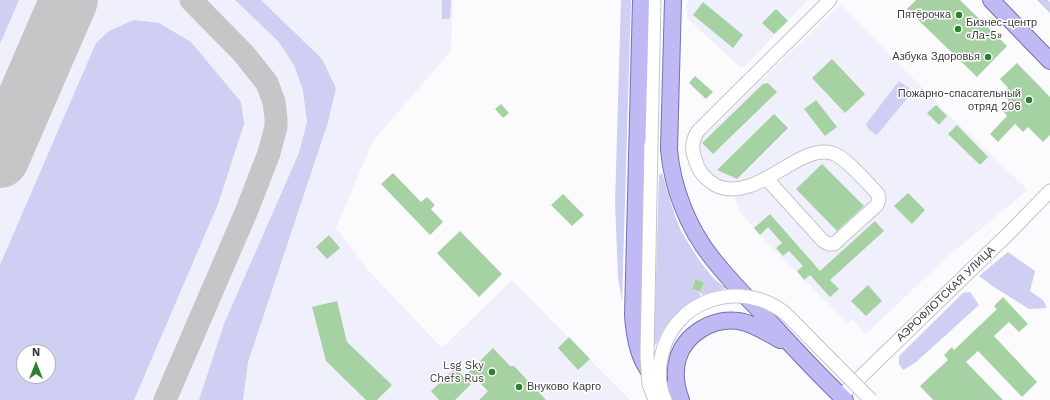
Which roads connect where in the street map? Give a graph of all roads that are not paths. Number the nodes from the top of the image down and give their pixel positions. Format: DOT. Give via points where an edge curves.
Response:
graph roads {
  1 [pos="641,0"];
  2 [pos="654,0"];
  3 [pos="673,0"];
  4 [pos="830,0"];
  5 [pos="991,0"];
  6 [pos="1006,0"];
  7 [pos="1050,46"];
  8 [pos="1050,61"];
  9 [pos="766,178"];
  10 [pos="1050,190"];
  11 [pos="792,346"];
  12 [pos="843,398"];
  13 [pos="655,400"];
  14 [pos="665,400"];
  15 [pos="674,400"];
  16 [pos="681,400"];
  17 [pos="871,400"];
  1 -- 15 [label="main road" via="634,327 642,361"];
  2 -- 13 [label="street, bridge" via="647,356 649,384"];
  3 -- 11 [label="main road" via="669,150 672,174 687,218 706,252"];
  4 -- 9 [label="street" via="694,137 692,149 696,164 713,184 725,188 739,188"];
  5 -- 8 [label="main road"];
  6 -- 7 [label="main road"];
  9 -- 9 [label="street" via="809,154 832,153 843,159 878,194 877,205 834,244 829,244 823,241"];
  10 -- 12 [label="street, АЭРОФЛОТСКАЯ УЛИЦА"];
  11 -- 12 [label="main road"];
  11 -- 16 [label="main road" via="745,322 721,321 703,328 687,342 678,357 676,376"];
  14 -- 17 [label="street, bridge" via="661,387 660,363 664,345 675,326 686,314 706,302 742,295 762,300 786,313"];
}
